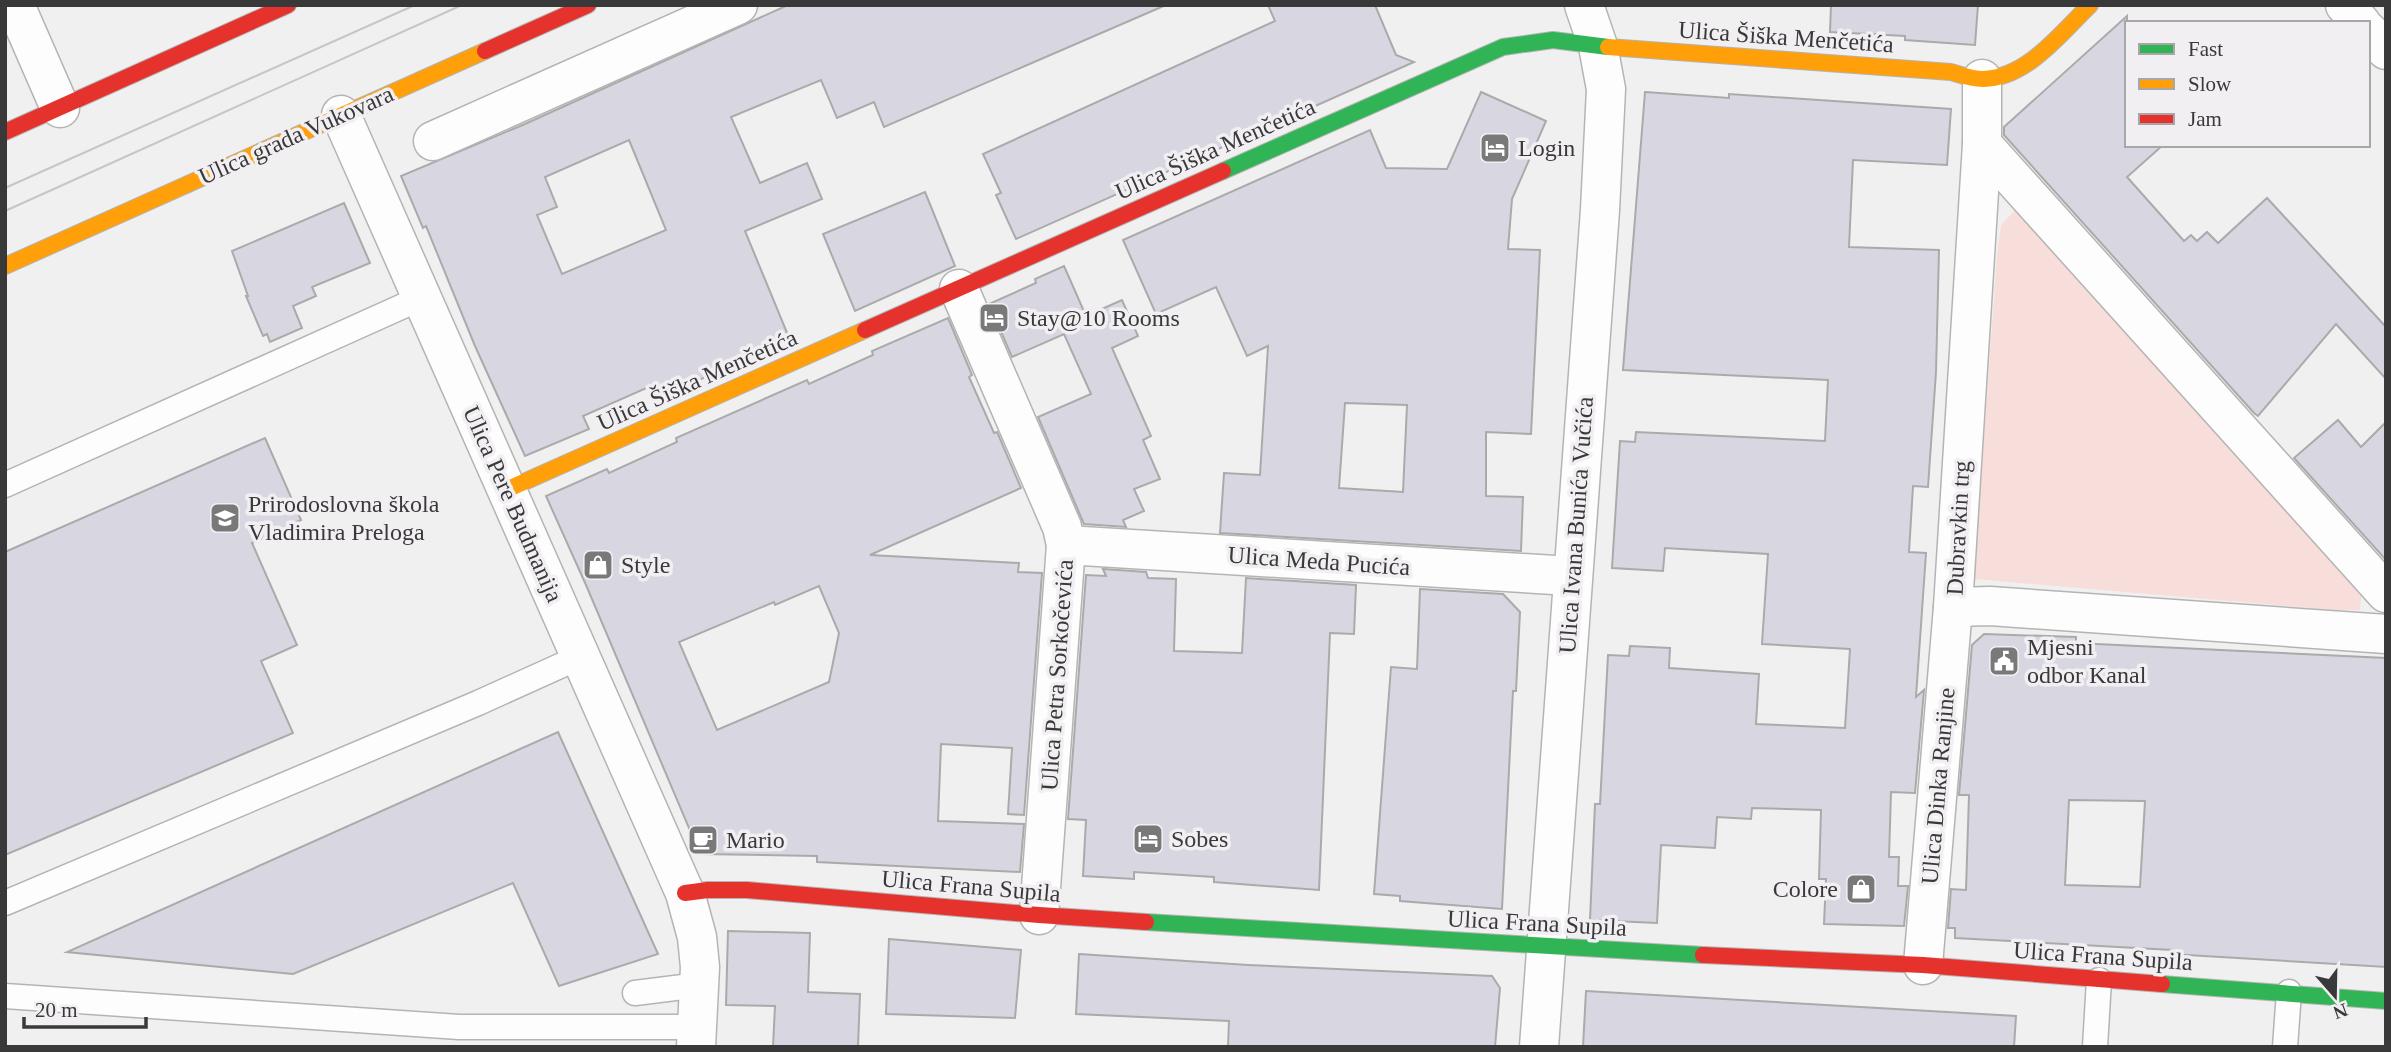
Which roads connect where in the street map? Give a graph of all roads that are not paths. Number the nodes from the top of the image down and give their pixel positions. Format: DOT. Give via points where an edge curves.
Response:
graph roads {
  1 [pos="15,5"];
  2 [pos="288,5"];
  3 [pos="588,5"];
  4 [pos="738,5"];
  5 [pos="1584,5"];
  6 [pos="2090,5"];
  7 [pos="2346,5"];
  8 [pos="2359,21"];
  9 [pos="2370,33"];
  10 [pos="1598,46"];
  11 [pos="2386,50"];
  12 [pos="1982,79"];
  13 [pos="60,108"];
  14 [pos="341,115"];
  15 [pos="5,132"];
  16 [pos="433,141"];
  17 [pos="1982,144"];
  18 [pos="5,266"];
  19 [pos="959,289"];
  20 [pos="421,298"];
  21 [pos="5,485"];
  22 [pos="506,490"];
  23 [pos="1066,545"];
  24 [pos="1571,576"];
  25 [pos="2386,593"];
  26 [pos="1952,607"];
  27 [pos="2386,634"];
  28 [pos="582,656"];
  29 [pos="685,893"];
  30 [pos="5,903"];
  31 [pos="1039,915"];
  32 [pos="1547,947"];
  33 [pos="1923,965"];
  34 [pos="2099,980"];
  35 [pos="699,985"];
  36 [pos="2289,992"];
  37 [pos="635,993"];
  38 [pos="5,996"];
  39 [pos="2386,1001"];
  40 [pos="454,1037"];
  41 [pos="697,1037"];
  42 [pos="1539,1047"];
  43 [pos="2095,1047"];
  44 [pos="2285,1047"];
  1 -- 13 [label="street"];
  2 -- 13 [label="street"];
  3 -- 14 [label="street, Ulica grada Vukovara"];
  4 -- 16 [label="street"];
  5 -- 10 [label="street, Ulica Ivana Bunića Vučića"];
  6 -- 12 [label="street" via="2032,59 2006,75"];
  7 -- 8 [label="street"];
  9 -- 11 [label="street"];
  10 -- 12 [label="street, Ulica Šiška Menčetića" via="1951,72"];
  10 -- 19 [label="street, Ulica Šiška Menčetića" via="1543,41 1481,55"];
  10 -- 24 [label="street, Ulica Ivana Bunića Vučića" via="1606,89 1601,196"];
  12 -- 17 [label="street, Dubravkin trg"];
  13 -- 15 [label="street"];
  14 -- 18 [label="street, Ulica grada Vukovara"];
  14 -- 20 [label="street, Ulica Pere Budmanija"];
  17 -- 25 [label="street"];
  17 -- 26 [label="street, Dubravkin trg"];
  19 -- 22 [label="street, Ulica Šiška Menčetića"];
  19 -- 23 [label="street, Ulica Petra Sorkočevića"];
  20 -- 21 [label="lane"];
  20 -- 22 [label="street, Ulica Pere Budmanija"];
  22 -- 28 [label="street, Ulica Pere Budmanija"];
  23 -- 24 [label="street, Ulica Meda Pucića"];
  23 -- 31 [label="street, Ulica Petra Sorkočevića"];
  24 -- 32 [label="street, Ulica Ivana Bunića Vučića"];
  26 -- 27 [label="street, Dubravkin trg"];
  26 -- 33 [label="street, Ulica Dinka Ranjine"];
  28 -- 29 [label="street, Ulica Pere Budmanija"];
  28 -- 30 [label="lane"];
  29 -- 31 [label="street, Ulica Frana Supila" via="747,890"];
  29 -- 35 [label="street, Ulica Pere Budmanija" via="697,937"];
  31 -- 32 [label="street, Ulica Frana Supila"];
  32 -- 33 [label="street, Ulica Frana Supila"];
  32 -- 42 [label="street, Ulica Ivana Bunića Vučića"];
  33 -- 34 [label="street, Ulica Frana Supila"];
  34 -- 36 [label="street, Ulica Frana Supila"];
  34 -- 43 [label="lane"];
  35 -- 37 [label="lane"];
  35 -- 41 [label="street, Ulica Pere Budmanija"];
  36 -- 39 [label="street, Ulica Frana Supila"];
  36 -- 44 [label="lane"];
  38 -- 40 [label="lane" via="411,1022"];
  40 -- 41 [label="lane"];
}
